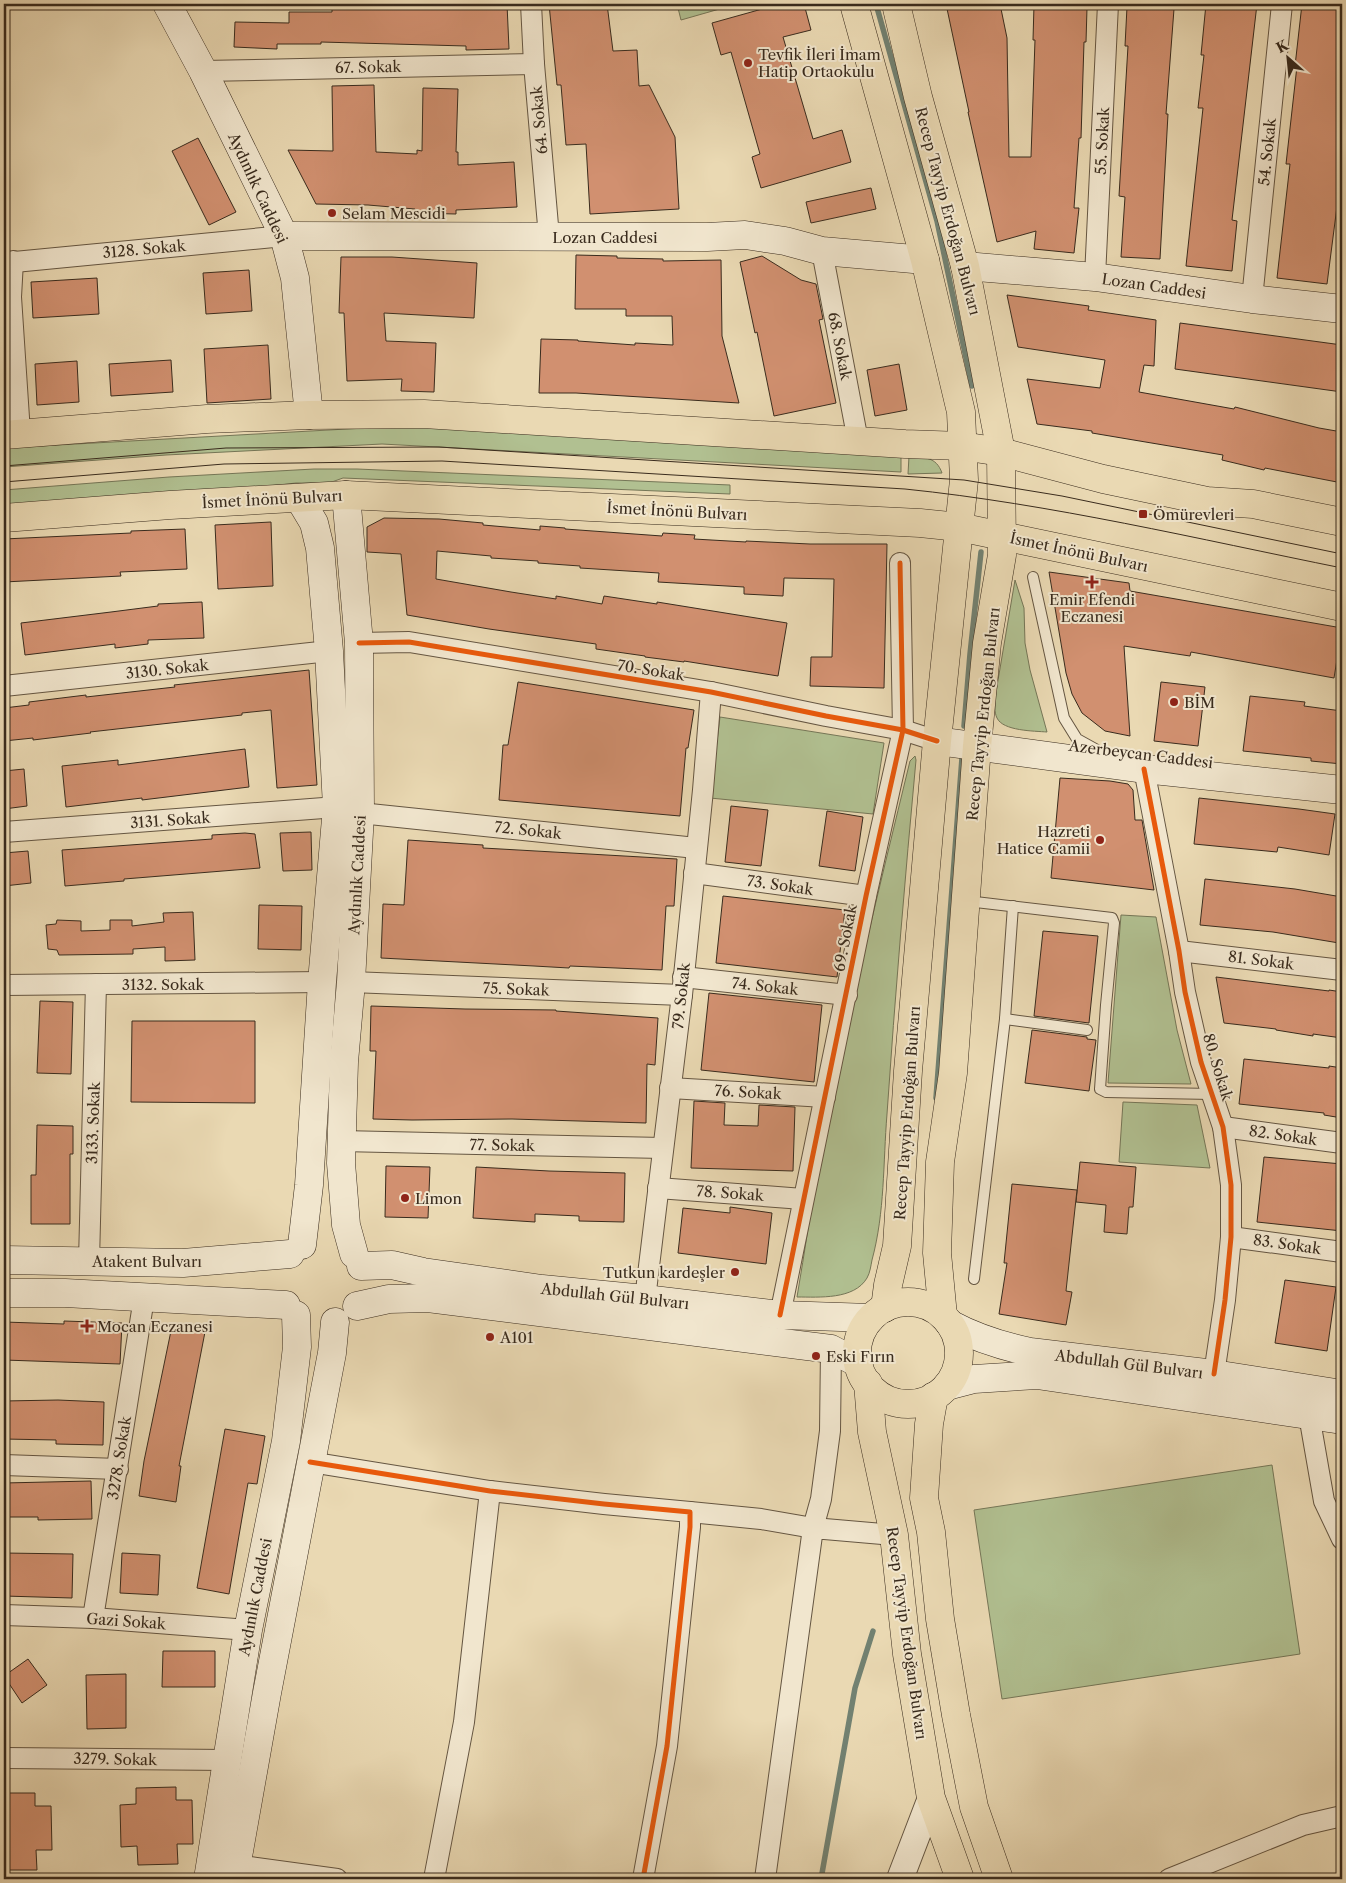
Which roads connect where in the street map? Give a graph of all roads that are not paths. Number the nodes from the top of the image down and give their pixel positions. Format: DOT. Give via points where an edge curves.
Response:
graph roads {
  1 [pos="167,4"];
  2 [pos="531,4"];
  3 [pos="854,4"];
  4 [pos="896,4"];
  5 [pos="1108,4"];
  6 [pos="1282,4"];
  7 [pos="534,64"];
  8 [pos="203,71"];
  9 [pos="284,236"];
  10 [pos="549,237"];
  11 [pos="822,251"];
  12 [pos="9,262"];
  13 [pos="945,263"];
  14 [pos="1095,277"];
  15 [pos="1252,299"];
  16 [pos="1342,309"];
  17 [pos="309,415"];
  18 [pos="12,434"];
  19 [pos="858,441"];
  20 [pos="962,446"];
  21 [pos="1001,452"];
  22 [pos="346,495"];
  23 [pos="299,498"];
  24 [pos="4,518"];
  25 [pos="1342,522"];
  26 [pos="959,527"];
  27 [pos="1002,536"];
  28 [pos="900,564"];
  29 [pos="1032,577"];
  30 [pos="1342,607"];
  31 [pos="359,643"];
  32 [pos="329,651"];
  33 [pos="4,686"];
  34 [pos="711,692"];
  35 [pos="904,730"];
  36 [pos="937,741"];
  37 [pos="978,746"];
  38 [pos="1134,768"];
  39 [pos="1342,790"];
  40 [pos="348,810"];
  41 [pos="4,832"];
  42 [pos="696,848"];
  43 [pos="694,874"];
  44 [pos="866,896"];
  45 [pos="966,901"];
  46 [pos="1012,906"];
  47 [pos="1179,951"];
  48 [pos="1342,970"];
  49 [pos="322,982"];
  50 [pos="351,982"];
  51 [pos="96,984"];
  52 [pos="4,985"];
  53 [pos="683,986"];
  54 [pos="847,995"];
  55 [pos="1005,1019"];
  56 [pos="1087,1030"];
  57 [pos="670,1088"];
  58 [pos="1212,1094"];
  59 [pos="825,1097"];
  60 [pos="1223,1128"];
  61 [pos="341,1141"];
  62 [pos="1342,1143"];
  63 [pos="663,1148"];
  64 [pos="658,1188"];
  65 [pos="803,1199"];
  66 [pos="1231,1237"];
  67 [pos="296,1250"];
  68 [pos="1342,1252"];
  69 [pos="4,1260"];
  70 [pos="358,1260"];
  71 [pos="89,1261"];
  72 [pos="974,1279"];
  73 [pos="4,1293"];
  74 [pos="144,1298"];
  75 [pos="645,1299"];
  76 [pos="357,1306"];
  77 [pos="291,1310"];
  78 [pos="878,1313"];
  79 [pos="780,1315"];
  80 [pos="947,1320"];
  81 [pos="335,1322"];
  82 [pos="831,1349"];
  83 [pos="863,1373"];
  84 [pos="1214,1374"];
  85 [pos="941,1391"];
  86 [pos="1342,1394"];
  87 [pos="1310,1415"];
  88 [pos="1342,1420"];
  89 [pos="310,1462"];
  90 [pos="4,1465"];
  91 [pos="118,1469"];
  92 [pos="490,1491"];
  93 [pos="690,1512"];
  94 [pos="813,1528"];
  95 [pos="894,1535"];
  96 [pos="1342,1539"];
  97 [pos="4,1615"];
  98 [pos="92,1618"];
  99 [pos="248,1630"];
  100 [pos="4,1758"];
  101 [pos="227,1760"];
  102 [pos="932,1798"];
  103 [pos="1342,1816"];
  104 [pos="235,1872"];
  105 [pos="208,1879"];
  106 [pos="337,1879"];
  107 [pos="434,1879"];
  108 [pos="643,1879"];
  109 [pos="765,1879"];
  110 [pos="900,1879"];
  111 [pos="960,1879"];
  112 [pos="999,1879"];
  113 [pos="1169,1879"];
  1 -- 8 [label="main road, Aydınlık Caddesi"];
  2 -- 7 [label="street, 64. Sokak"];
  3 -- 13 [label="main road, Recep Tayyip Erdoğan Bulvarı"];
  4 -- 13 [label="main road, Recep Tayyip Erdoğan Bulvarı" via="918,96"];
  5 -- 14 [label="street, 55. Sokak"];
  6 -- 15 [label="street, 54. Sokak"];
  7 -- 8 [label="street, 67. Sokak"];
  7 -- 10 [label="street, 64. Sokak"];
  8 -- 9 [label="main road, Aydınlık Caddesi"];
  9 -- 10 [label="main road, Lozan Caddesi"];
  9 -- 12 [label="street, 3128. Sokak"];
  9 -- 17 [label="main road, Aydınlık Caddesi" via="295,278"];
  10 -- 11 [label="main road, Lozan Caddesi" via="746,235"];
  11 -- 13 [label="main road, Lozan Caddesi"];
  11 -- 19 [label="street, 68. Sokak"];
  12 -- 18 [label="street"];
  13 -- 14 [label="main road, Lozan Caddesi"];
  13 -- 20 [label="main road, Recep Tayyip Erdoğan Bulvarı"];
  13 -- 21 [label="main road, Recep Tayyip Erdoğan Bulvarı"];
  14 -- 15 [label="main road, Lozan Caddesi"];
  15 -- 16 [label="main road, Lozan Caddesi"];
  17 -- 18 [label="main road" via="207,418"];
  17 -- 19 [label="main road" via="424,414"];
  19 -- 20 [label="main road"];
  20 -- 21 [label="main road"];
  20 -- 26 [label="main road, Recep Tayyip Erdoğan Bulvarı" via="964,480"];
  21 -- 25 [label="main road" via="1207,501 1253,504"];
  21 -- 27 [label="main road, Recep Tayyip Erdoğan Bulvarı"];
  22 -- 23 [label="main road, İsmet İnönü Bulvarı"];
  22 -- 26 [label="main road, İsmet İnönü Bulvarı"];
  22 -- 31 [label="main road, Aydınlık Caddesi"];
  23 -- 24 [label="main road, İsmet İnönü Bulvarı"];
  23 -- 32 [label="main road, Aydınlık Caddesi" via="314,523 320,548"];
  26 -- 27 [label="main road, İsmet İnönü Bulvarı"];
  26 -- 36 [label="main road, Recep Tayyip Erdoğan Bulvarı"];
  27 -- 30 [label="main road, İsmet İnönü Bulvarı"];
  27 -- 37 [label="main road, Recep Tayyip Erdoğan Bulvarı" via="1002,555 987,643"];
  28 -- 35 [label="street, 69. Sokak"];
  29 -- 38 [label="lane" via="1064,718 1077,739"];
  31 -- 32 [label="main road"];
  31 -- 34 [label="street, 70. Sokak" via="408,642"];
  31 -- 40 [label="main road, Aydınlık Caddesi"];
  32 -- 33 [label="street, 3130. Sokak"];
  32 -- 40 [label="main road, Aydınlık Caddesi"];
  34 -- 35 [label="street, 70. Sokak"];
  34 -- 42 [label="street, 79. Sokak"];
  35 -- 36 [label="street, 70. Sokak"];
  35 -- 44 [label="street, 69. Sokak"];
  36 -- 37 [label="main road, Azerbeycan Caddesi"];
  36 -- 78 [label="main road, Recep Tayyip Erdoğan Bulvarı" via="908,1072 897,1246"];
  37 -- 38 [label="main road, Azerbeycan Caddesi"];
  37 -- 45 [label="main road, Recep Tayyip Erdoğan Bulvarı"];
  38 -- 39 [label="main road, Azerbeycan Caddesi"];
  38 -- 47 [label="street, 80. Sokak"];
  40 -- 41 [label="street, 3131. Sokak"];
  40 -- 42 [label="street, 72. Sokak"];
  40 -- 49 [label="main road, Aydınlık Caddesi"];
  40 -- 50 [label="main road, Aydınlık Caddesi"];
  42 -- 43 [label="street, 79. Sokak"];
  43 -- 44 [label="street, 73. Sokak"];
  43 -- 53 [label="street, 79. Sokak"];
  44 -- 54 [label="street, 69. Sokak"];
  45 -- 46 [label="lane"];
  45 -- 80 [label="main road, Recep Tayyip Erdoğan Bulvarı" via="953,1073 940,1162 937,1253"];
  46 -- 55 [label="lane"];
  46 -- 58 [label="lane" via="1112,918 1100,1089 1106,1092"];
  47 -- 48 [label="street, 81. Sokak"];
  47 -- 58 [label="street, 80. Sokak" via="1201,1062"];
  49 -- 51 [label="street, 3132. Sokak"];
  49 -- 67 [label="main road, Aydınlık Caddesi" via="309,1185"];
  50 -- 53 [label="street, 75. Sokak"];
  50 -- 61 [label="main road, Aydınlık Caddesi"];
  51 -- 52 [label="street, 3132. Sokak"];
  51 -- 71 [label="street, 3133. Sokak"];
  53 -- 54 [label="street, 74. Sokak"];
  53 -- 57 [label="street, 79. Sokak"];
  54 -- 59 [label="street, 69. Sokak"];
  55 -- 56 [label="lane"];
  55 -- 72 [label="lane"];
  57 -- 59 [label="street, 76. Sokak"];
  57 -- 63 [label="street, 79. Sokak"];
  58 -- 60 [label="street, 80. Sokak"];
  59 -- 65 [label="street, 69. Sokak"];
  60 -- 62 [label="street, 82. Sokak"];
  60 -- 66 [label="street, 80. Sokak" via="1231,1185"];
  61 -- 63 [label="street, 77. Sokak"];
  61 -- 70 [label="main road, Aydınlık Caddesi" via="346,1225"];
  63 -- 64 [label="street, 79. Sokak"];
  64 -- 65 [label="street, 78. Sokak"];
  64 -- 75 [label="street, 79. Sokak"];
  65 -- 79 [label="street, 69. Sokak"];
  66 -- 68 [label="street, 83. Sokak"];
  66 -- 84 [label="street, 80. Sokak"];
  67 -- 70 [label="main road" via="315,1240 330,1240 343,1245"];
  67 -- 71 [label="main road, Atakent Bulvarı" via="183,1263"];
  67 -- 77 [label="main road" via="283,1266 280,1279 281,1293"];
  69 -- 71 [label="main road, Atakent Bulvarı"];
  70 -- 75 [label="main road, Abdullah Gül Bulvarı" via="542,1289"];
  70 -- 76 [label="main road" via="364,1280"];
  73 -- 74 [label="main road"];
  74 -- 77 [label="main road"];
  74 -- 91 [label="street, 3278. Sokak"];
  75 -- 79 [label="main road, Abdullah Gül Bulvarı"];
  76 -- 81 [label="main road"];
  76 -- 82 [label="main road, Abdullah Gül Bulvarı" via="389,1299 428,1298"];
  77 -- 81 [label="main road" via="308,1322"];
  77 -- 99 [label="main road, Aydınlık Caddesi" via="298,1347 286,1441"];
  78 -- 79 [label="main road, Abdullah Gül Bulvarı"];
  78 -- 80 [label="main road" via="903,1302 914,1302 934,1309"];
  78 -- 83 [label="main road" via="860,1339 857,1351"];
  80 -- 84 [label="main road, Abdullah Gül Bulvarı" via="970,1335 1030,1352"];
  80 -- 85 [label="main road" via="956,1333 959,1354 954,1376"];
  81 -- 89 [label="main road, Aydınlık Caddesi" via="332,1354"];
  82 -- 83 [label="main road, Abdullah Gül Bulvarı"];
  82 -- 94 [label="street" via="830,1431 821,1500"];
  83 -- 85 [label="main road" via="875,1392 896,1402 918,1403"];
  83 -- 95 [label="main road, Recep Tayyip Erdoğan Bulvarı"];
  84 -- 86 [label="main road, Abdullah Gül Bulvarı"];
  85 -- 87 [label="main road, Abdullah Gül Bulvarı" via="974,1379 1037,1375"];
  85 -- 112 [label="main road" via="929,1424 924,1498 940,1619 974,1807"];
  87 -- 88 [label="main road, Abdullah Gül Bulvarı"];
  87 -- 96 [label="street" via="1324,1501"];
  89 -- 92 [label="street"];
  89 -- 104 [label="main road, Aydınlık Caddesi"];
  90 -- 91 [label="street"];
  91 -- 98 [label="street, 3278. Sokak"];
  92 -- 93 [label="street"];
  92 -- 107 [label="street" via="464,1722"];
  93 -- 94 [label="street"];
  93 -- 108 [label="street" via="667,1746"];
  94 -- 95 [label="street"];
  94 -- 109 [label="street"];
  95 -- 102 [label="main road, Recep Tayyip Erdoğan Bulvarı" via="907,1654"];
  97 -- 98 [label="street, Gazi Sokak"];
  98 -- 99 [label="street, Gazi Sokak"];
  99 -- 101 [label="main road, Aydınlık Caddesi"];
  100 -- 101 [label="street, 3279. Sokak"];
  101 -- 105 [label="main road, Aydınlık Caddesi"];
  102 -- 110 [label="street"];
  102 -- 111 [label="main road, Recep Tayyip Erdoğan Bulvarı"];
  103 -- 113 [label="street" via="1303,1825"];
  104 -- 106 [label="street"];
}
